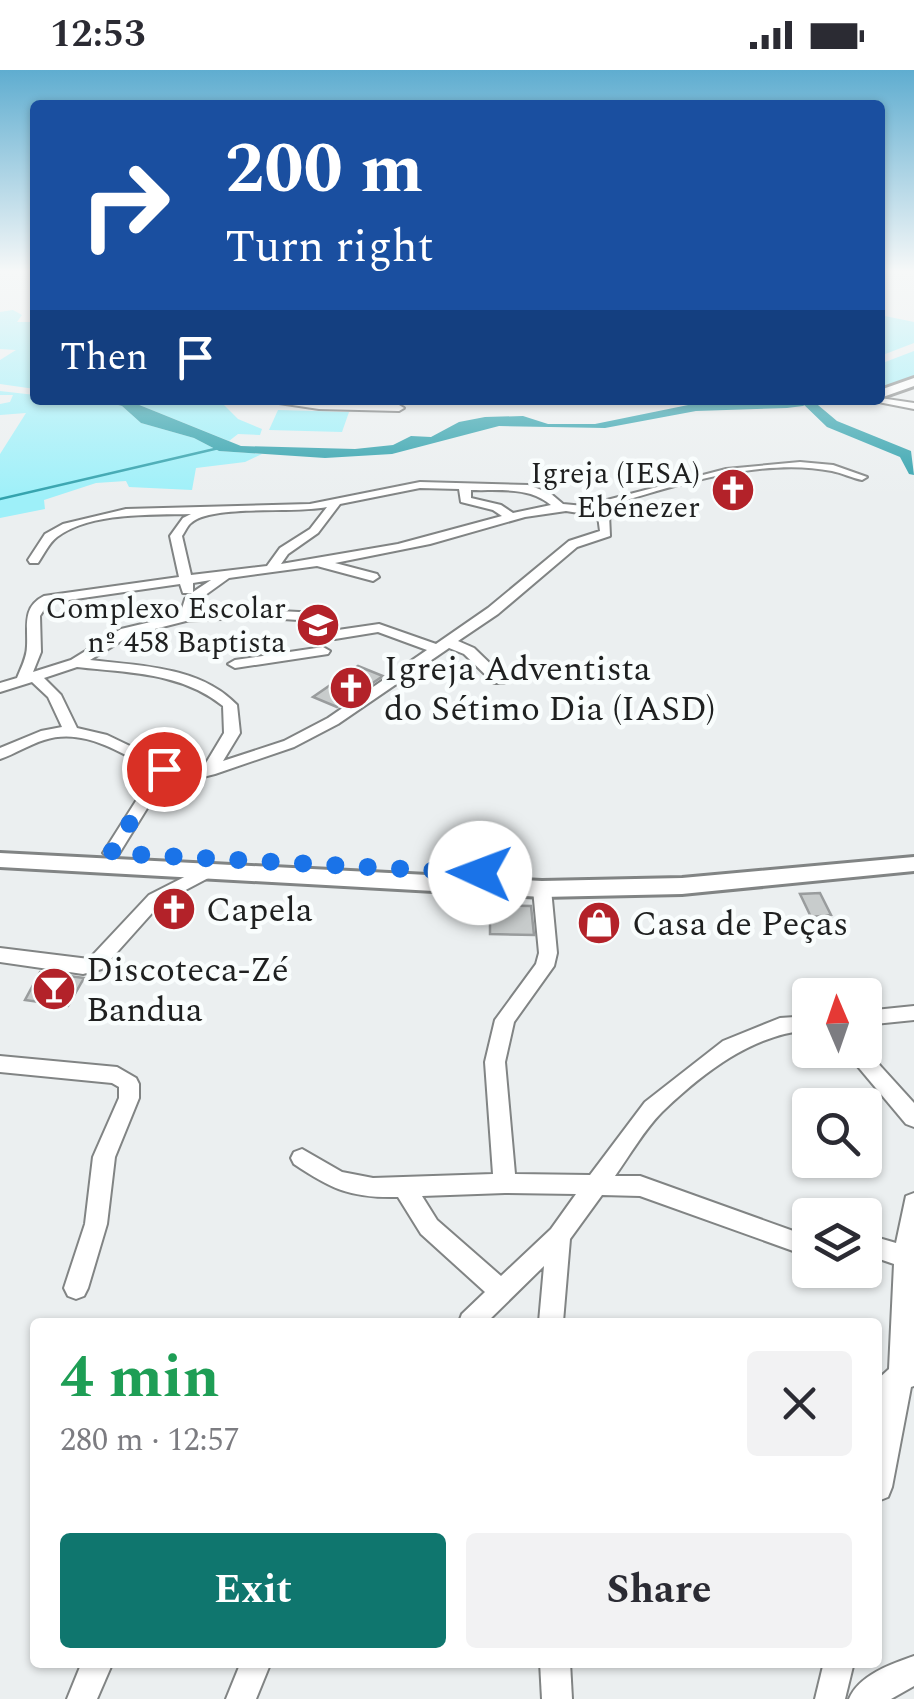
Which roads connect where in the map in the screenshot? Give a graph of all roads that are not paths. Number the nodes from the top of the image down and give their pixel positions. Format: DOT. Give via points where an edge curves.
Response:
graph roads {
  1 [pos="914,382"];
  2 [pos="885,392"];
  3 [pos="885,402"];
  4 [pos="310,405"];
  5 [pos="914,406"];
  6 [pos="400,408"];
  7 [pos="862,477"];
  8 [pos="465,487"];
  9 [pos="334,504"];
  10 [pos="562,509"];
  11 [pos="583,510"];
  12 [pos="206,511"];
  13 [pos="508,515"];
  14 [pos="34,560"];
  15 [pos="316,562"];
  16 [pos="272,568"];
  17 [pos="228,575"];
  18 [pos="374,577"];
  19 [pos="184,580"];
  20 [pos="192,600"];
  21 [pos="186,617"];
  22 [pos="335,635"];
  23 [pos="443,645"];
  24 [pos="76,663"];
  25 [pos="236,664"];
  26 [pos="29,679"];
  27 [pos="499,680"];
  28 [pos="0,688"];
  29 [pos="70,729"];
  30 [pos="0,754"];
  31 [pos="164,769"];
  32 [pos="209,770"];
  33 [pos="0,847"];
  34 [pos="111,853"];
  35 [pos="914,854"];
  36 [pos="0,860"];
  37 [pos="914,864"];
  38 [pos="206,872"];
  39 [pos="542,889"];
  40 [pos="0,955"];
  41 [pos="914,1013"];
  42 [pos="882,1016"];
  43 [pos="792,1024"];
  44 [pos="0,1064"];
  45 [pos="870,1068"];
  46 [pos="914,1118"];
  47 [pos="302,1158"];
  48 [pos="505,1183"];
  49 [pos="596,1184"];
  50 [pos="405,1188"];
  51 [pos="914,1203"];
  52 [pos="559,1236"];
  53 [pos="792,1240"];
  54 [pos="882,1249"];
  55 [pos="906,1257"];
  56 [pos="76,1288"];
  57 [pos="504,1293"];
  58 [pos="476,1318"];
  59 [pos="551,1318"];
  60 [pos="907,1374"];
  61 [pos="882,1392"];
  62 [pos="882,1471"];
  63 [pos="95,1668"];
  64 [pos="254,1668"];
  65 [pos="555,1668"];
  66 [pos="838,1668"];
  67 [pos="914,1671"];
  68 [pos="82,1699"];
  69 [pos="241,1699"];
  70 [pos="557,1699"];
  71 [pos="830,1699"];
  72 [pos="864,1699"];
  1 -- 2 [label="main road"];
  3 -- 5 [label="street"];
  4 -- 6 [label="street"];
  7 -- 11 [label="street" via="826,465 724,473"];
  8 -- 9 [label="street" via="394,488"];
  8 -- 10 [label="street" via="537,490"];
  8 -- 13 [label="street" via="465,500"];
  9 -- 12 [label="street"];
  9 -- 16 [label="street"];
  10 -- 11 [label="street"];
  10 -- 13 [label="street"];
  11 -- 23 [label="street" via="603,514 606,533 573,544"];
  12 -- 14 [label="street" via="126,512 67,526 48,537"];
  12 -- 19 [label="street" via="187,520 176,536"];
  13 -- 15 [label="street" via="439,538"];
  15 -- 16 [label="street"];
  15 -- 18 [label="street"];
  16 -- 17 [label="street"];
  17 -- 19 [label="street"];
  17 -- 20 [label="street"];
  19 -- 20 [label="street"];
  19 -- 26 [label="street" via="40,602 30,628"];
  20 -- 21 [label="street"];
  21 -- 22 [label="street" via="251,611 319,617"];
  21 -- 24 [label="street" via="126,632"];
  22 -- 23 [label="street" via="379,628"];
  22 -- 25 [label="street" via="320,658"];
  23 -- 27 [label="street" via="469,651"];
  23 -- 32 [label="street" via="334,721"];
  24 -- 26 [label="street"];
  24 -- 32 [label="street" via="187,679 221,696 230,705 232,733"];
  26 -- 28 [label="street"];
  26 -- 29 [label="street" via="54,695"];
  29 -- 30 [label="street"];
  29 -- 31 [label="street"];
  31 -- 32 [label="street" via="182,778"];
  31 -- 34 [label="street"];
  33 -- 34 [label="main road"];
  34 -- 35 [label="main road" via="567,875"];
  36 -- 38 [label="main road"];
  37 -- 39 [label="main road" via="682,886"];
  38 -- 39 [label="main road"];
  38 -- 40 [label="street" via="154,899 95,964"];
  39 -- 48 [label="street" via="545,966 505,1020 495,1062"];
  41 -- 42 [label="street"];
  43 -- 49 [label="street" via="730,1046 692,1073 652,1108"];
  44 -- 56 [label="street" via="117,1075 128,1084"];
  45 -- 46 [label="street"];
  47 -- 50 [label="street" via="353,1186"];
  48 -- 49 [label="street"];
  48 -- 50 [label="street"];
  49 -- 52 [label="street"];
  49 -- 53 [label="street" via="640,1186"];
  50 -- 57 [label="street" via="429,1227"];
  51 -- 55 [label="street"];
  52 -- 57 [label="street"];
  52 -- 59 [label="street"];
  54 -- 55 [label="street"];
  55 -- 60 [label="street"];
  57 -- 58 [label="street"];
  60 -- 61 [label="street"];
  60 -- 62 [label="street"];
  63 -- 68 [label="street"];
  64 -- 69 [label="street"];
  65 -- 70 [label="street"];
  66 -- 71 [label="street"];
  67 -- 72 [label="street"];
}
